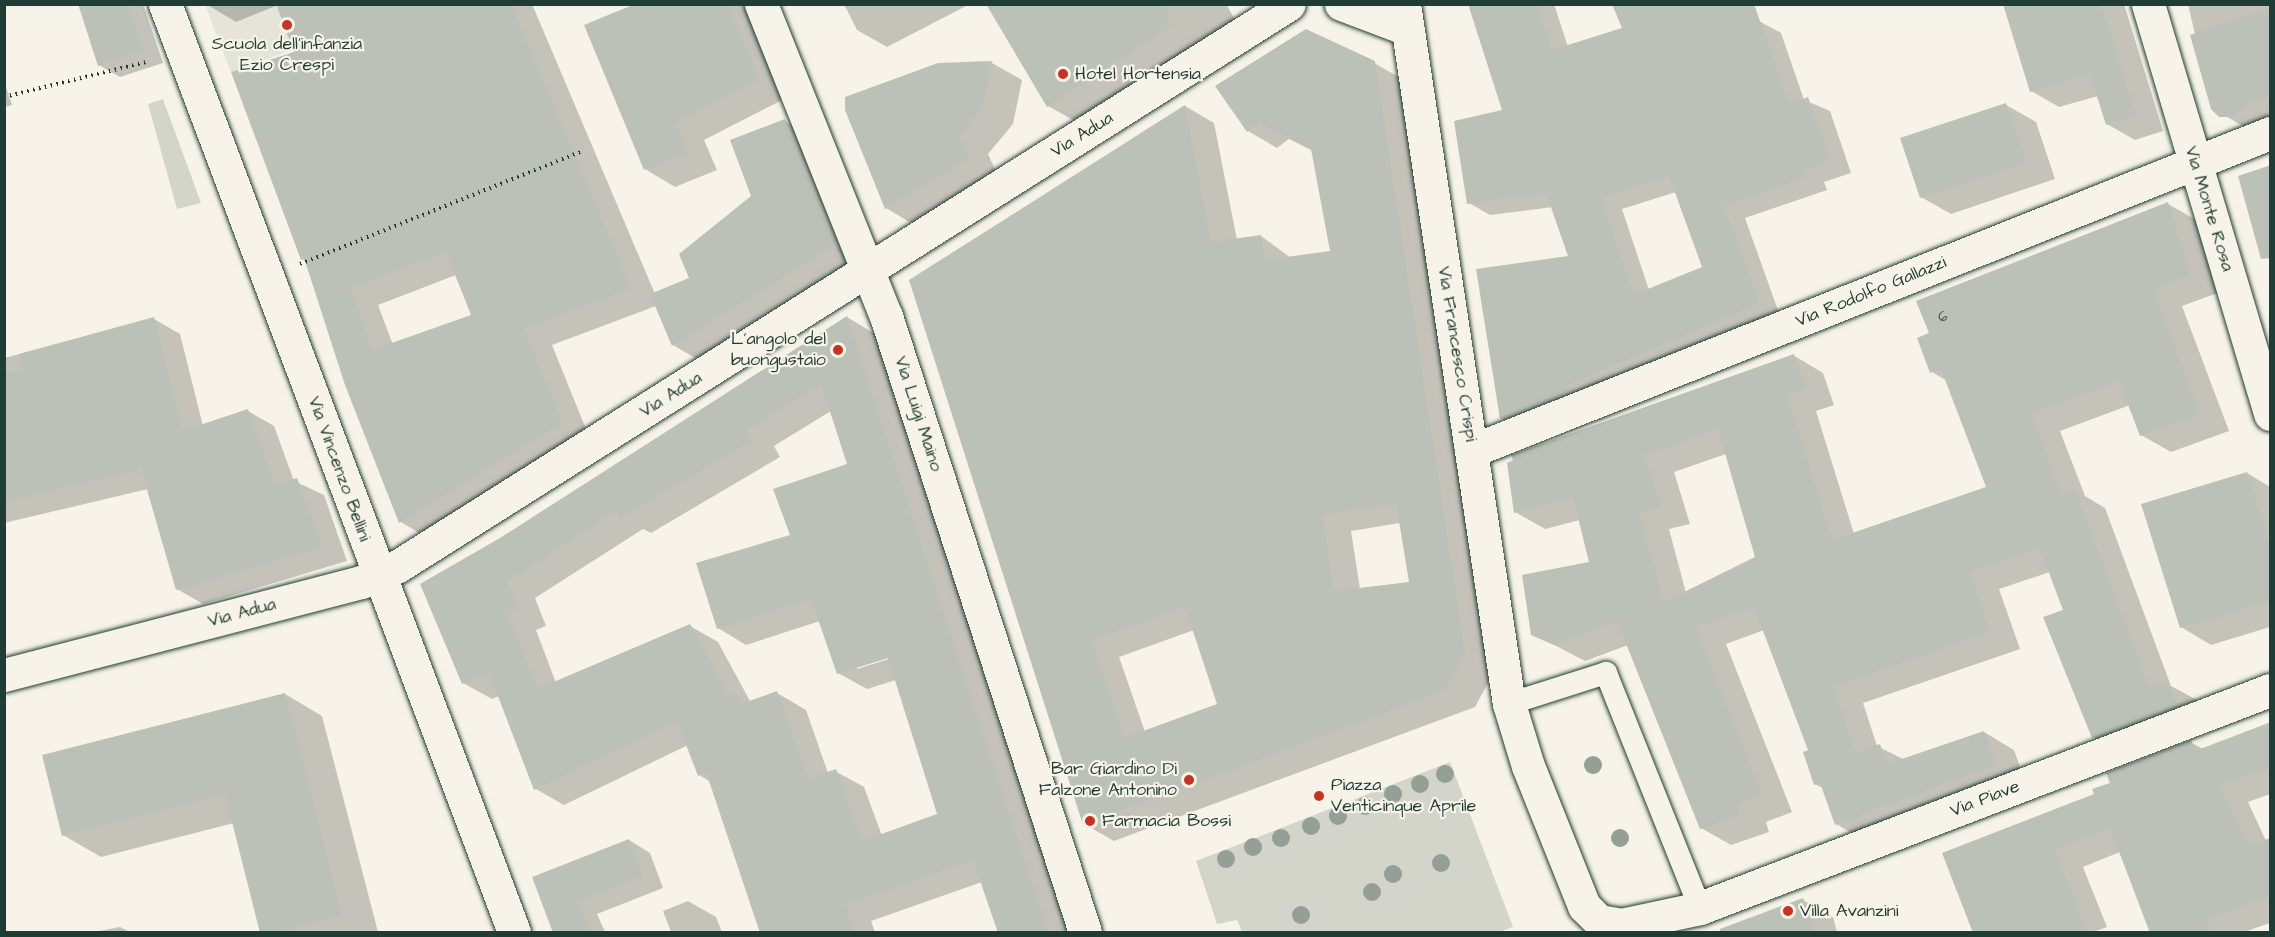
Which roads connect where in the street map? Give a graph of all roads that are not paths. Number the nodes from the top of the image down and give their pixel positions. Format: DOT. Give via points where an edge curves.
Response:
graph roads {
  1 [pos="165,4"];
  2 [pos="761,4"];
  3 [pos="1289,4"];
  4 [pos="1341,4"];
  5 [pos="2148,4"];
  6 [pos="1406,17"];
  7 [pos="2271,133"];
  8 [pos="2195,163"];
  9 [pos="870,269"];
  10 [pos="2271,414"];
  11 [pos="1471,451"];
  12 [pos="378,574"];
  13 [pos="4,675"];
  14 [pos="2271,690"];
  15 [pos="1509,704"];
  16 [pos="1702,920"];
  17 [pos="1594,927"];
  18 [pos="514,933"];
  19 [pos="1085,933"];
  1 -- 12 [label="street, Via Vincenzo Bellini"];
  2 -- 9 [label="street, Via Luigi Maino"];
  3 -- 9 [label="street, Via Adua"];
  4 -- 6 [label="street"];
  5 -- 8 [label="street, Via Monte Rosa"];
  6 -- 11 [label="street, Via Francesco Crispi"];
  7 -- 8 [label="street, Via Rodolfo Gallazzi"];
  8 -- 10 [label="street, Via Monte Rosa"];
  8 -- 11 [label="street, Via Rodolfo Gallazzi"];
  9 -- 12 [label="street, Via Adua" via="456,532"];
  9 -- 19 [label="street, Via Luigi Maino"];
  11 -- 15 [label="street, Via Francesco Crispi"];
  12 -- 13 [label="street, Via Adua" via="361,582"];
  12 -- 18 [label="street, Via Vincenzo Bellini"];
  14 -- 16 [label="street, Via Piave"];
  15 -- 16 [label="lane" via="1606,673"];
  15 -- 17 [label="street" via="1528,766"];
  16 -- 17 [label="street"];
}
